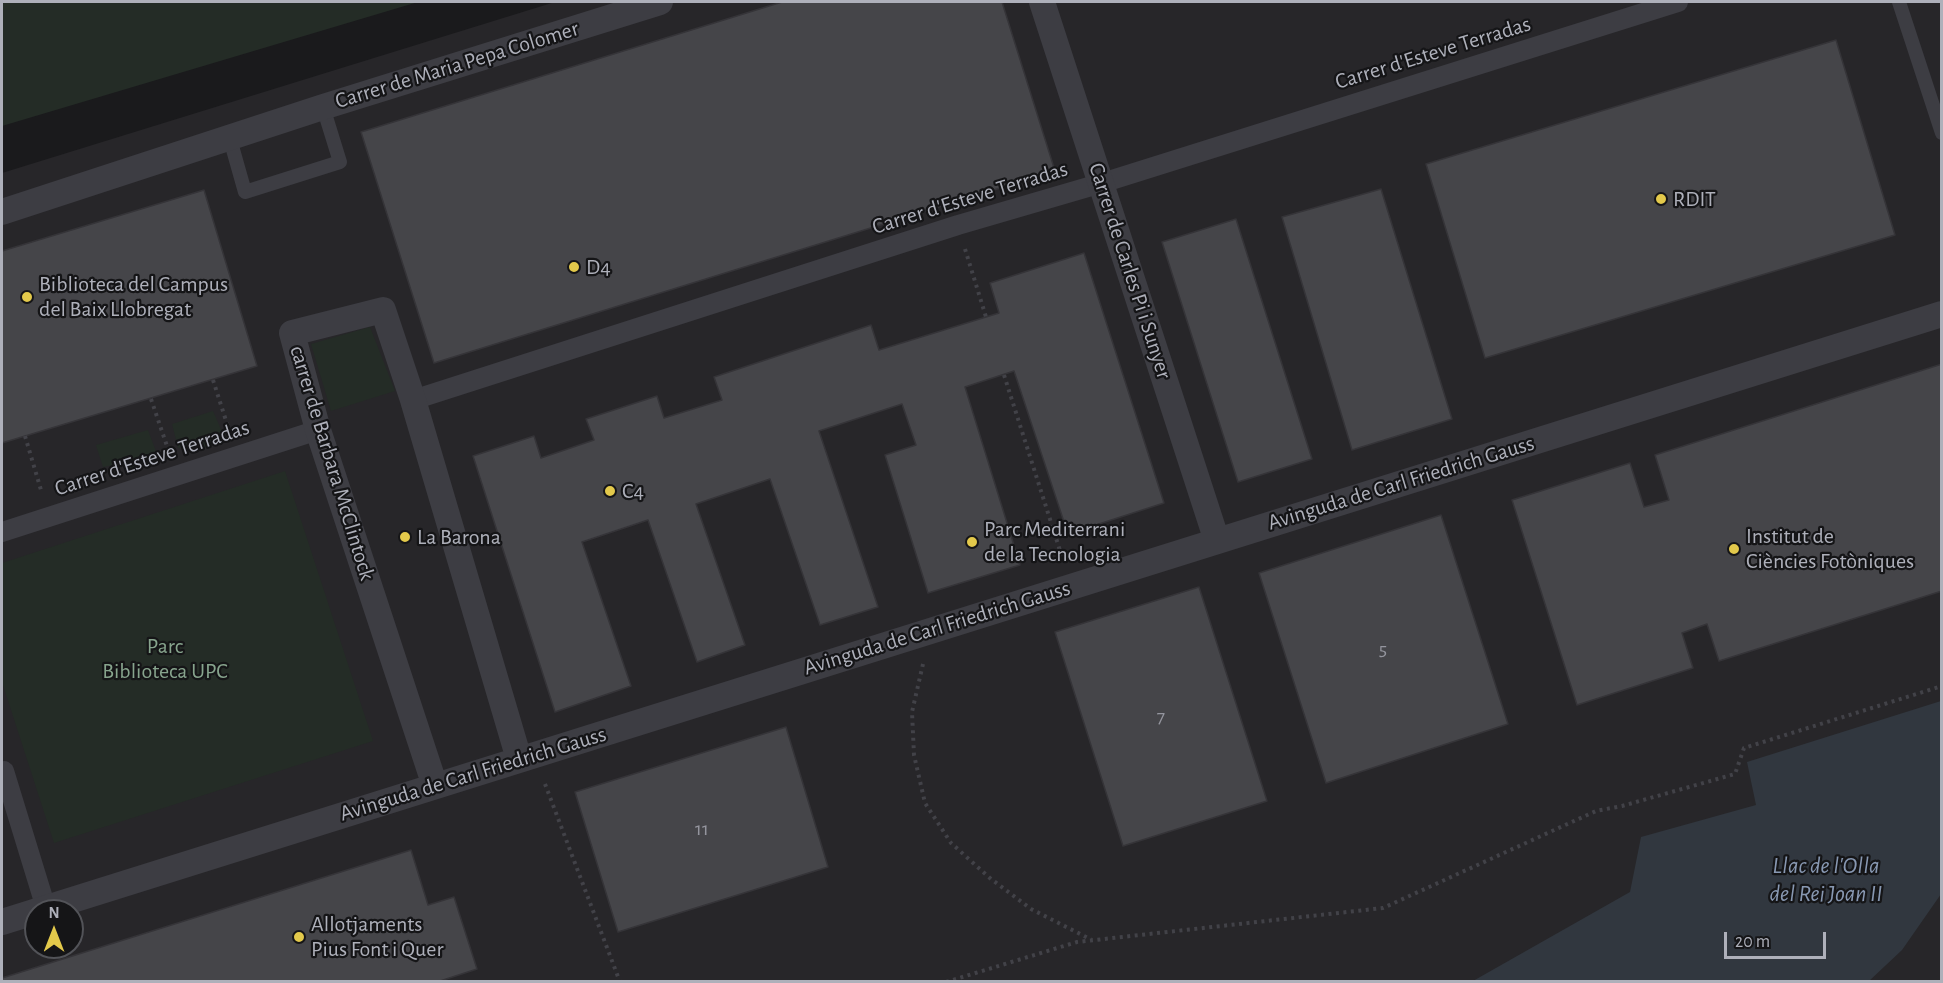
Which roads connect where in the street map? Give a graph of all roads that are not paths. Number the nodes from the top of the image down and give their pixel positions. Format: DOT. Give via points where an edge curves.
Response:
graph roads {
  1 [pos="660,2"];
  2 [pos="1042,2"];
  3 [pos="1678,2"];
  4 [pos="1899,2"];
  5 [pos="323,107"];
  6 [pos="1941,133"];
  7 [pos="230,138"];
  8 [pos="1102,183"];
  9 [pos="2,212"];
  10 [pos="1941,314"];
  11 [pos="413,400"];
  12 [pos="318,430"];
  13 [pos="2,532"];
  14 [pos="1217,541"];
  15 [pos="526,757"];
  16 [pos="4,771"];
  17 [pos="435,786"];
  18 [pos="43,899"];
  19 [pos="75,899"];
  20 [pos="24,915"];
  21 [pos="2,922"];
  1 -- 5 [label="street, Carrer de Maria Pepa Colomer"];
  2 -- 8 [label="street, Carrer de Carles Pi i Sunyer"];
  3 -- 8 [label="street, Carrer d'Esteve Terradas"];
  4 -- 6 [label="lane"];
  5 -- 7 [label="street, Carrer de Maria Pepa Colomer"];
  5 -- 7 [label="lane, Carrer de Maria Pepa Colomer" via="340,162 245,192"];
  7 -- 9 [label="street, Carrer de Maria Pepa Colomer"];
  8 -- 11 [label="street, Carrer d'Esteve Terradas" via="958,225"];
  8 -- 14 [label="street, Carrer de Carles Pi i Sunyer"];
  10 -- 14 [label="street, Avinguda de Carl Friedrich Gauss"];
  11 -- 12 [label="street, carrer de Barbara McClintock" via="383,309 292,333"];
  11 -- 15 [label="street, carrer de Barbara McClintock"];
  12 -- 13 [label="street, Carrer d'Esteve Terradas"];
  12 -- 17 [label="street, carrer de Barbara McClintock"];
  14 -- 15 [label="street, Avinguda de Carl Friedrich Gauss"];
  15 -- 17 [label="street, Avinguda de Carl Friedrich Gauss"];
  16 -- 18 [label="street"];
  17 -- 19 [label="street, Avinguda de Carl Friedrich Gauss"];
  20 -- 21 [label="street, Avinguda de Carl Friedrich Gauss"];
}
